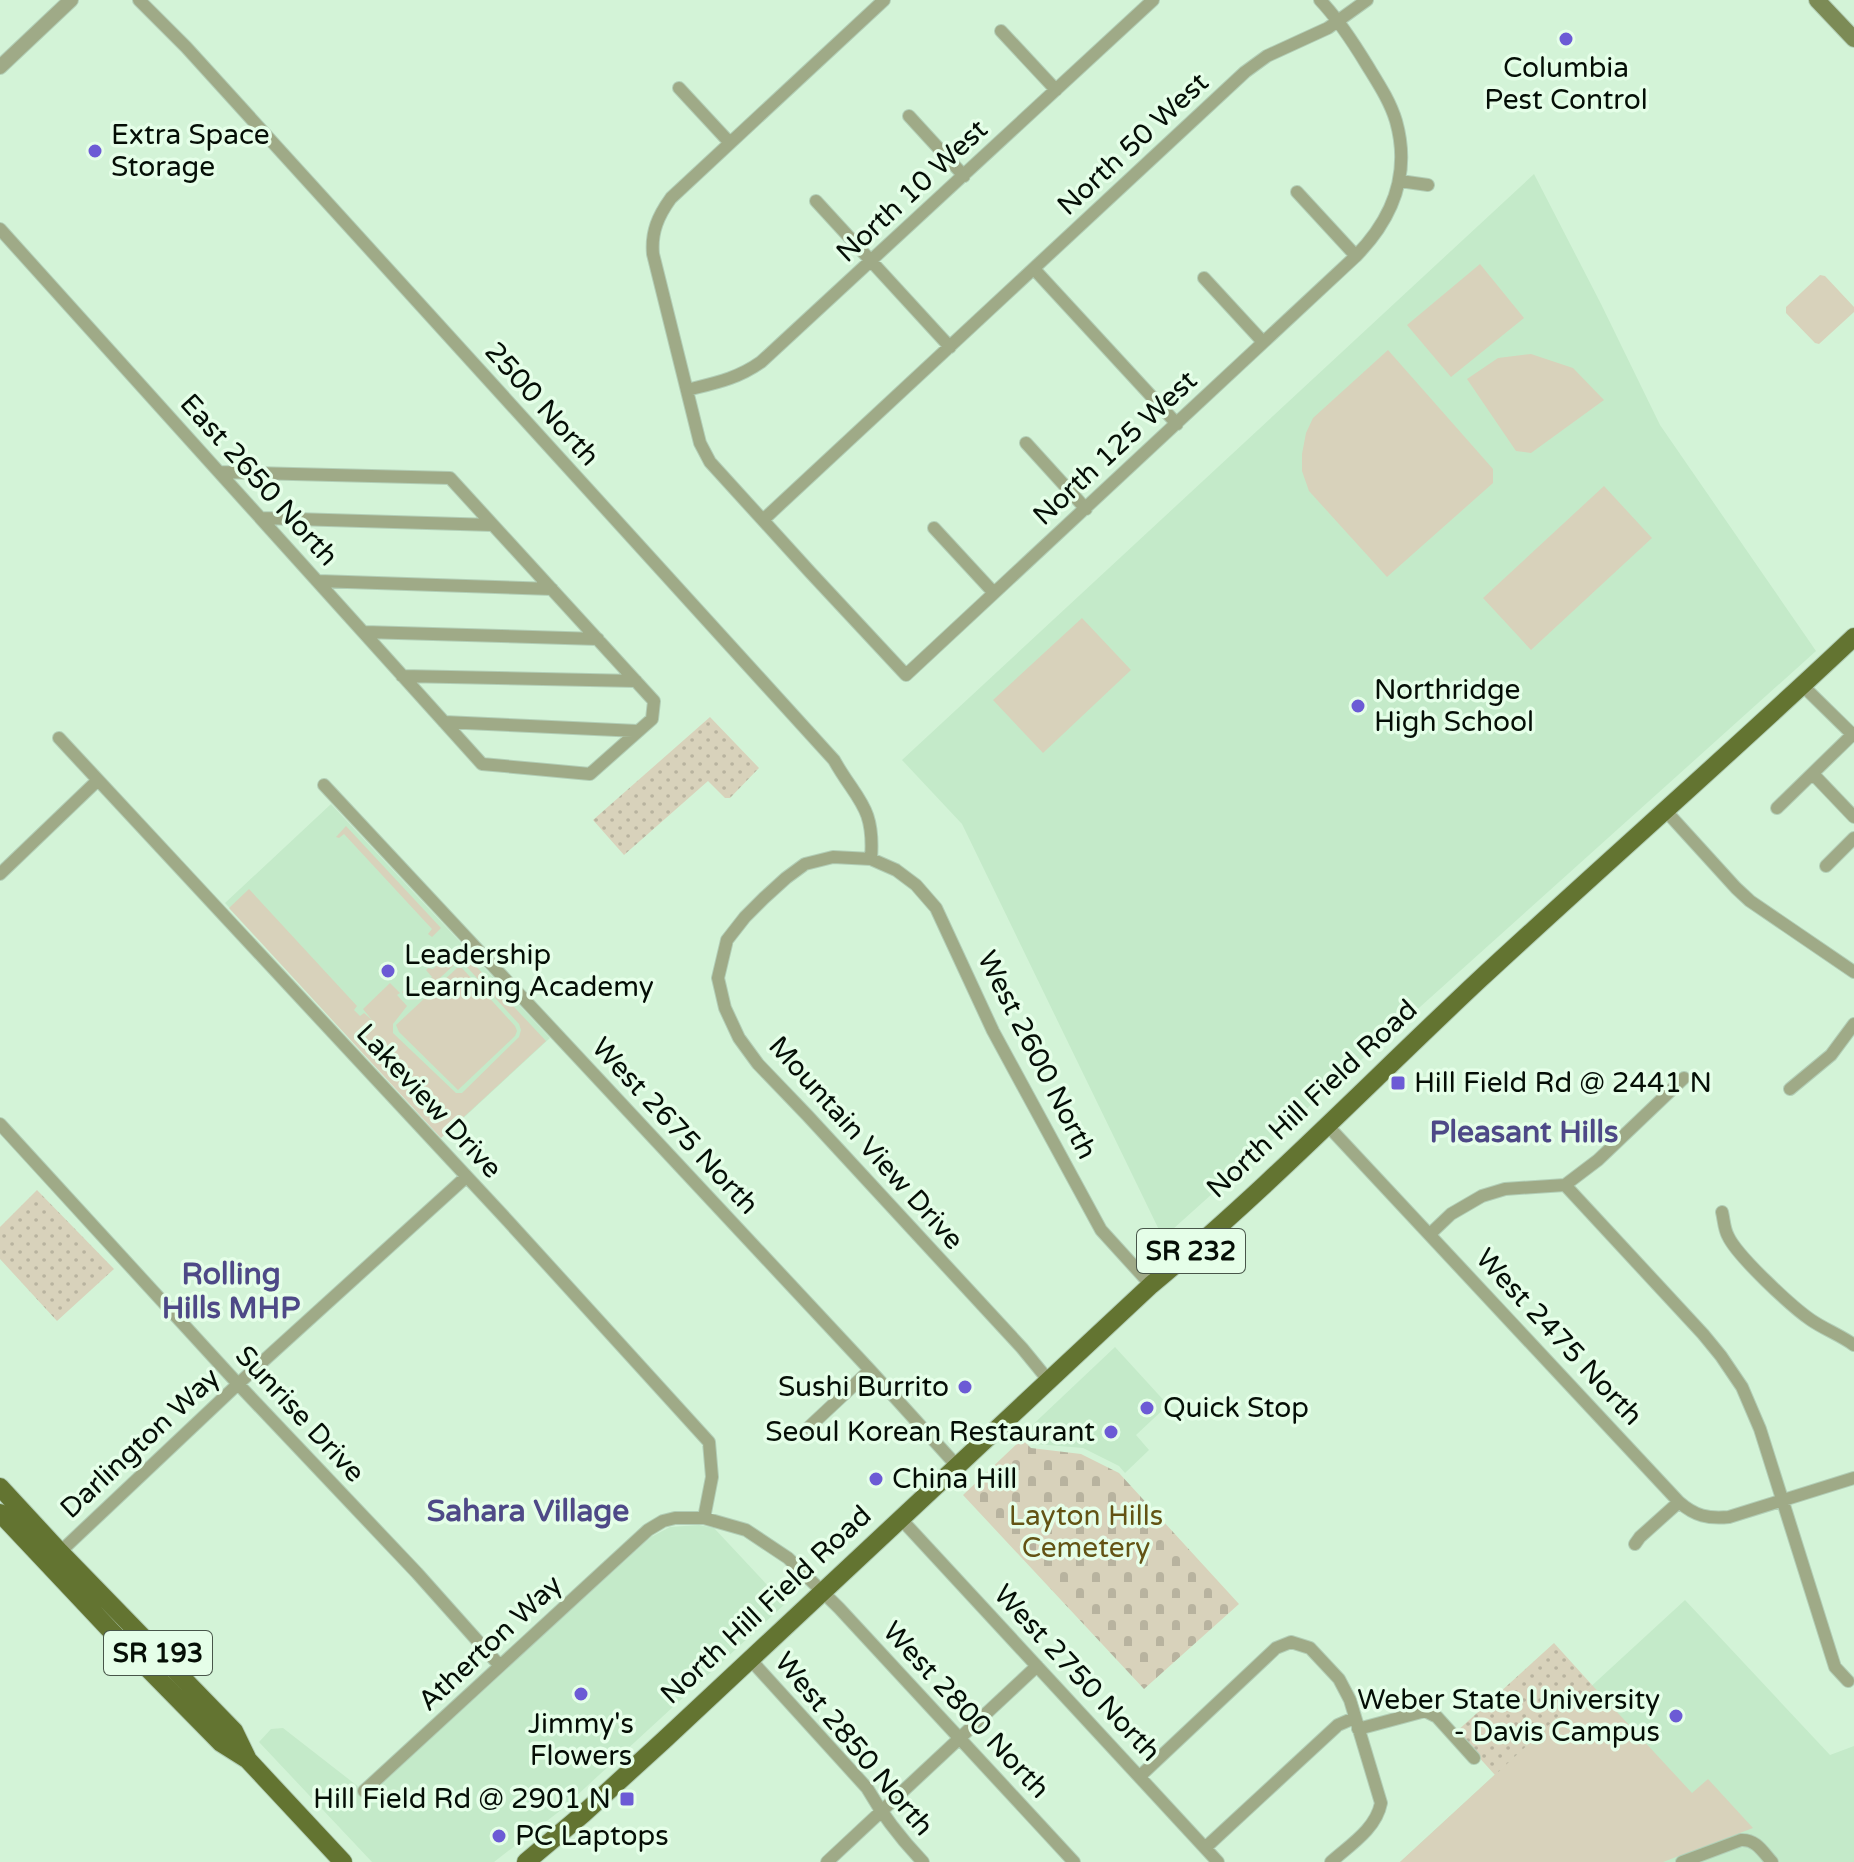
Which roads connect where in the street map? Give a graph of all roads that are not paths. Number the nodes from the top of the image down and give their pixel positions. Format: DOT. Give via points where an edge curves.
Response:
graph roads {
  1 [pos="71,0"];
  2 [pos="139,0"];
  3 [pos="884,0"];
  4 [pos="1320,0"];
  5 [pos="1367,0"];
  6 [pos="1817,0"];
  7 [pos="1149,1"];
  8 [pos="1339,21"];
  9 [pos="1001,31"];
  10 [pos="1854,39"];
  11 [pos="0,67"];
  12 [pos="679,88"];
  13 [pos="1056,90"];
  14 [pos="909,116"];
  15 [pos="730,143"];
  16 [pos="964,176"];
  17 [pos="1400,181"];
  18 [pos="1428,185"];
  19 [pos="1297,192"];
  20 [pos="816,201"];
  21 [pos="0,229"];
  22 [pos="1356,256"];
  23 [pos="871,262"];
  24 [pos="1034,269"];
  25 [pos="1204,278"];
  26 [pos="1263,342"];
  27 [pos="950,347"];
  28 [pos="687,390"];
  29 [pos="1177,424"];
  30 [pos="1026,443"];
  31 [pos="219,472"];
  32 [pos="1086,509"];
  33 [pos="262,518"];
  34 [pos="763,520"];
  35 [pos="493,525"];
  36 [pos="934,528"];
  37 [pos="318,581"];
  38 [pos="552,589"];
  39 [pos="994,593"];
  40 [pos="364,632"];
  41 [pos="1854,637"];
  42 [pos="598,639"];
  43 [pos="402,676"];
  44 [pos="636,681"];
  45 [pos="1802,685"];
  46 [pos="444,722"];
  47 [pos="638,731"];
  48 [pos="1853,735"];
  49 [pos="59,738"];
  50 [pos="1813,774"];
  51 [pos="98,780"];
  52 [pos="324,785"];
  53 [pos="1777,808"];
  54 [pos="1665,810"];
  55 [pos="1854,817"];
  56 [pos="1854,838"];
  57 [pos="871,859"];
  58 [pos="1826,866"];
  59 [pos="0,874"];
  60 [pos="1854,972"];
  61 [pos="1854,1024"];
  62 [pos="1684,1078"];
  63 [pos="1790,1089"];
  64 [pos="0,1124"];
  65 [pos="1327,1125"];
  66 [pos="466,1177"];
  67 [pos="1565,1185"];
  68 [pos="1722,1212"];
  69 [pos="1430,1234"];
  70 [pos="1151,1285"];
  71 [pos="1854,1345"];
  72 [pos="870,1370"];
  73 [pos="1049,1381"];
  74 [pos="238,1384"];
  75 [pos="808,1428"];
  76 [pos="957,1466"];
  77 [pos="1854,1478"];
  78 [pos="0,1487"];
  79 [pos="1783,1501"];
  80 [pos="0,1502"];
  81 [pos="1679,1502"];
  82 [pos="0,1513"];
  83 [pos="704,1518"];
  84 [pos="900,1518"];
  85 [pos="648,1530"];
  86 [pos="1635,1544"];
  87 [pos="54,1558"];
  88 [pos="822,1592"];
  89 [pos="749,1658"];
  90 [pos="500,1666"];
  91 [pos="1037,1666"];
  92 [pos="1848,1681"];
  93 [pos="1356,1723"];
  94 [pos="959,1739"];
  95 [pos="1474,1758"];
  96 [pos="1140,1776"];
  97 [pos="268,1781"];
  98 [pos="364,1791"];
  99 [pos="880,1811"];
  100 [pos="1205,1848"];
  101 [pos="325,1862"];
  102 [pos="343,1862"];
  103 [pos="526,1862"];
  104 [pos="827,1862"];
  105 [pos="923,1862"];
  106 [pos="1074,1862"];
  107 [pos="1218,1862"];
  108 [pos="1331,1862"];
  109 [pos="1682,1862"];
  110 [pos="1772,1862"];
  1 -- 11 [label="street"];
  2 -- 57 [label="street, 2500 North" via="834,760 868,814"];
  3 -- 15 [label="street"];
  4 -- 8 [label="street"];
  5 -- 8 [label="street, North 50 West"];
  6 -- 10 [label="main road"];
  7 -- 13 [label="street, North 10 West"];
  8 -- 17 [label="street" via="1384,91 1396,120"];
  8 -- 24 [label="street, North 50 West" via="1245,72"];
  9 -- 13 [label="street"];
  12 -- 15 [label="street"];
  13 -- 16 [label="street, North 10 West"];
  14 -- 16 [label="street"];
  15 -- 28 [label="street" via="671,198 652,241"];
  16 -- 23 [label="street, North 10 West"];
  17 -- 18 [label="street"];
  17 -- 22 [label="street, North 125 West" via="1383,224"];
  19 -- 22 [label="street"];
  20 -- 23 [label="street"];
  21 -- 31 [label="street, East 2650 North"];
  22 -- 26 [label="street, North 125 West"];
  23 -- 27 [label="street"];
  23 -- 28 [label="street, North 10 West" via="746,373"];
  24 -- 27 [label="street, North 50 West"];
  24 -- 29 [label="street"];
  25 -- 26 [label="street"];
  26 -- 29 [label="street, North 125 West"];
  27 -- 34 [label="street, North 50 West"];
  28 -- 34 [label="street" via="710,462"];
  29 -- 32 [label="street, North 125 West"];
  30 -- 32 [label="street"];
  31 -- 33 [label="street, East 2650 North"];
  31 -- 35 [label="street" via="450,478"];
  32 -- 39 [label="street, North 125 West"];
  33 -- 35 [label="street"];
  33 -- 37 [label="street, East 2650 North"];
  34 -- 39 [label="street, North 125 West" via="906,675"];
  35 -- 38 [label="street"];
  36 -- 39 [label="street"];
  37 -- 38 [label="street"];
  37 -- 40 [label="street, East 2650 North"];
  38 -- 42 [label="street"];
  40 -- 42 [label="street"];
  40 -- 43 [label="street, East 2650 North"];
  41 -- 45 [label="main road, North Hill Field Road / SR 232"];
  42 -- 44 [label="street"];
  43 -- 44 [label="street"];
  43 -- 46 [label="street, East 2650 North"];
  44 -- 47 [label="street" via="654,701 652,719"];
  45 -- 48 [label="street"];
  45 -- 54 [label="main road, North Hill Field Road / SR 232"];
  46 -- 47 [label="street"];
  46 -- 47 [label="street, East 2650 North" via="482,764 590,774"];
  48 -- 50 [label="street"];
  49 -- 51 [label="street, Lakeview Drive"];
  50 -- 53 [label="street"];
  50 -- 55 [label="street"];
  51 -- 59 [label="street"];
  51 -- 66 [label="street, Lakeview Drive"];
  52 -- 72 [label="street, West 2675 North"];
  54 -- 60 [label="street" via="1750,901"];
  54 -- 65 [label="main road, North Hill Field Road / SR 232"];
  56 -- 58 [label="street"];
  57 -- 70 [label="street, West 2600 North" via="916,885 936,908 993,1031 1101,1230"];
  57 -- 73 [label="street, Mountain View Drive" via="833,857 805,864 745,917 727,940 718,978 725,1008 758,1064"];
  61 -- 63 [label="street" via="1831,1055"];
  62 -- 67 [label="street"];
  64 -- 74 [label="street, Sunrise Drive"];
  65 -- 69 [label="street, West 2475 North"];
  65 -- 70 [label="main road, North Hill Field Road / SR 232"];
  66 -- 74 [label="street, Darlington Way"];
  66 -- 83 [label="street, Lakeview Drive" via="709,1442 712,1477"];
  67 -- 69 [label="street" via="1482,1196"];
  67 -- 79 [label="street" via="1721,1356 1760,1429"];
  68 -- 71 [label="street" via="1729,1239 1742,1256 1812,1321"];
  69 -- 81 [label="street, West 2475 North"];
  70 -- 73 [label="main road, North Hill Field Road / SR 232"];
  72 -- 75 [label="street"];
  72 -- 76 [label="street, West 2675 North"];
  73 -- 76 [label="main road, North Hill Field Road / SR 232"];
  74 -- 87 [label="street, Darlington Way"];
  74 -- 90 [label="street, Sunrise Drive"];
  76 -- 84 [label="main road, North Hill Field Road / SR 232"];
  77 -- 79 [label="street, West 2475 North"];
  78 -- 87 [label="main road, SR 193"];
  79 -- 81 [label="street, West 2475 North" via="1714,1518 1700,1516"];
  79 -- 92 [label="street" via="1835,1667"];
  80 -- 87 [label="main road"];
  81 -- 86 [label="street"];
  82 -- 87 [label="main road, SR 193"];
  83 -- 85 [label="street, West 2800 North" via="675,1518"];
  83 -- 88 [label="street, West 2800 North" via="764,1540"];
  84 -- 88 [label="main road, North Hill Field Road / SR 232"];
  84 -- 91 [label="street, West 2750 North"];
  85 -- 90 [label="street, Atherton Way"];
  87 -- 97 [label="main road, SR 193" via="221,1743"];
  88 -- 89 [label="main road, North Hill Field Road / SR 232"];
  88 -- 94 [label="street, West 2800 North"];
  89 -- 99 [label="street, West 2850 North" via="867,1788"];
  89 -- 103 [label="main road, North Hill Field Road / SR 232"];
  90 -- 98 [label="street, Atherton Way"];
  91 -- 94 [label="street"];
  91 -- 96 [label="street, West 2750 North"];
  93 -- 95 [label="street" via="1425,1711"];
  93 -- 96 [label="street" via="1339,1679 1310,1648 1291,1642 1276,1648"];
  93 -- 100 [label="street" via="1338,1725"];
  93 -- 108 [label="street" via="1381,1803 1372,1824"];
  94 -- 99 [label="street"];
  94 -- 106 [label="street, West 2800 North"];
  96 -- 100 [label="street, West 2750 North"];
  97 -- 101 [label="main road"];
  97 -- 102 [label="main road, SR 193"];
  99 -- 104 [label="street"];
  99 -- 105 [label="street, West 2850 North"];
  100 -- 107 [label="street, West 2750 North"];
  109 -- 110 [label="street" via="1747,1839"];
}
